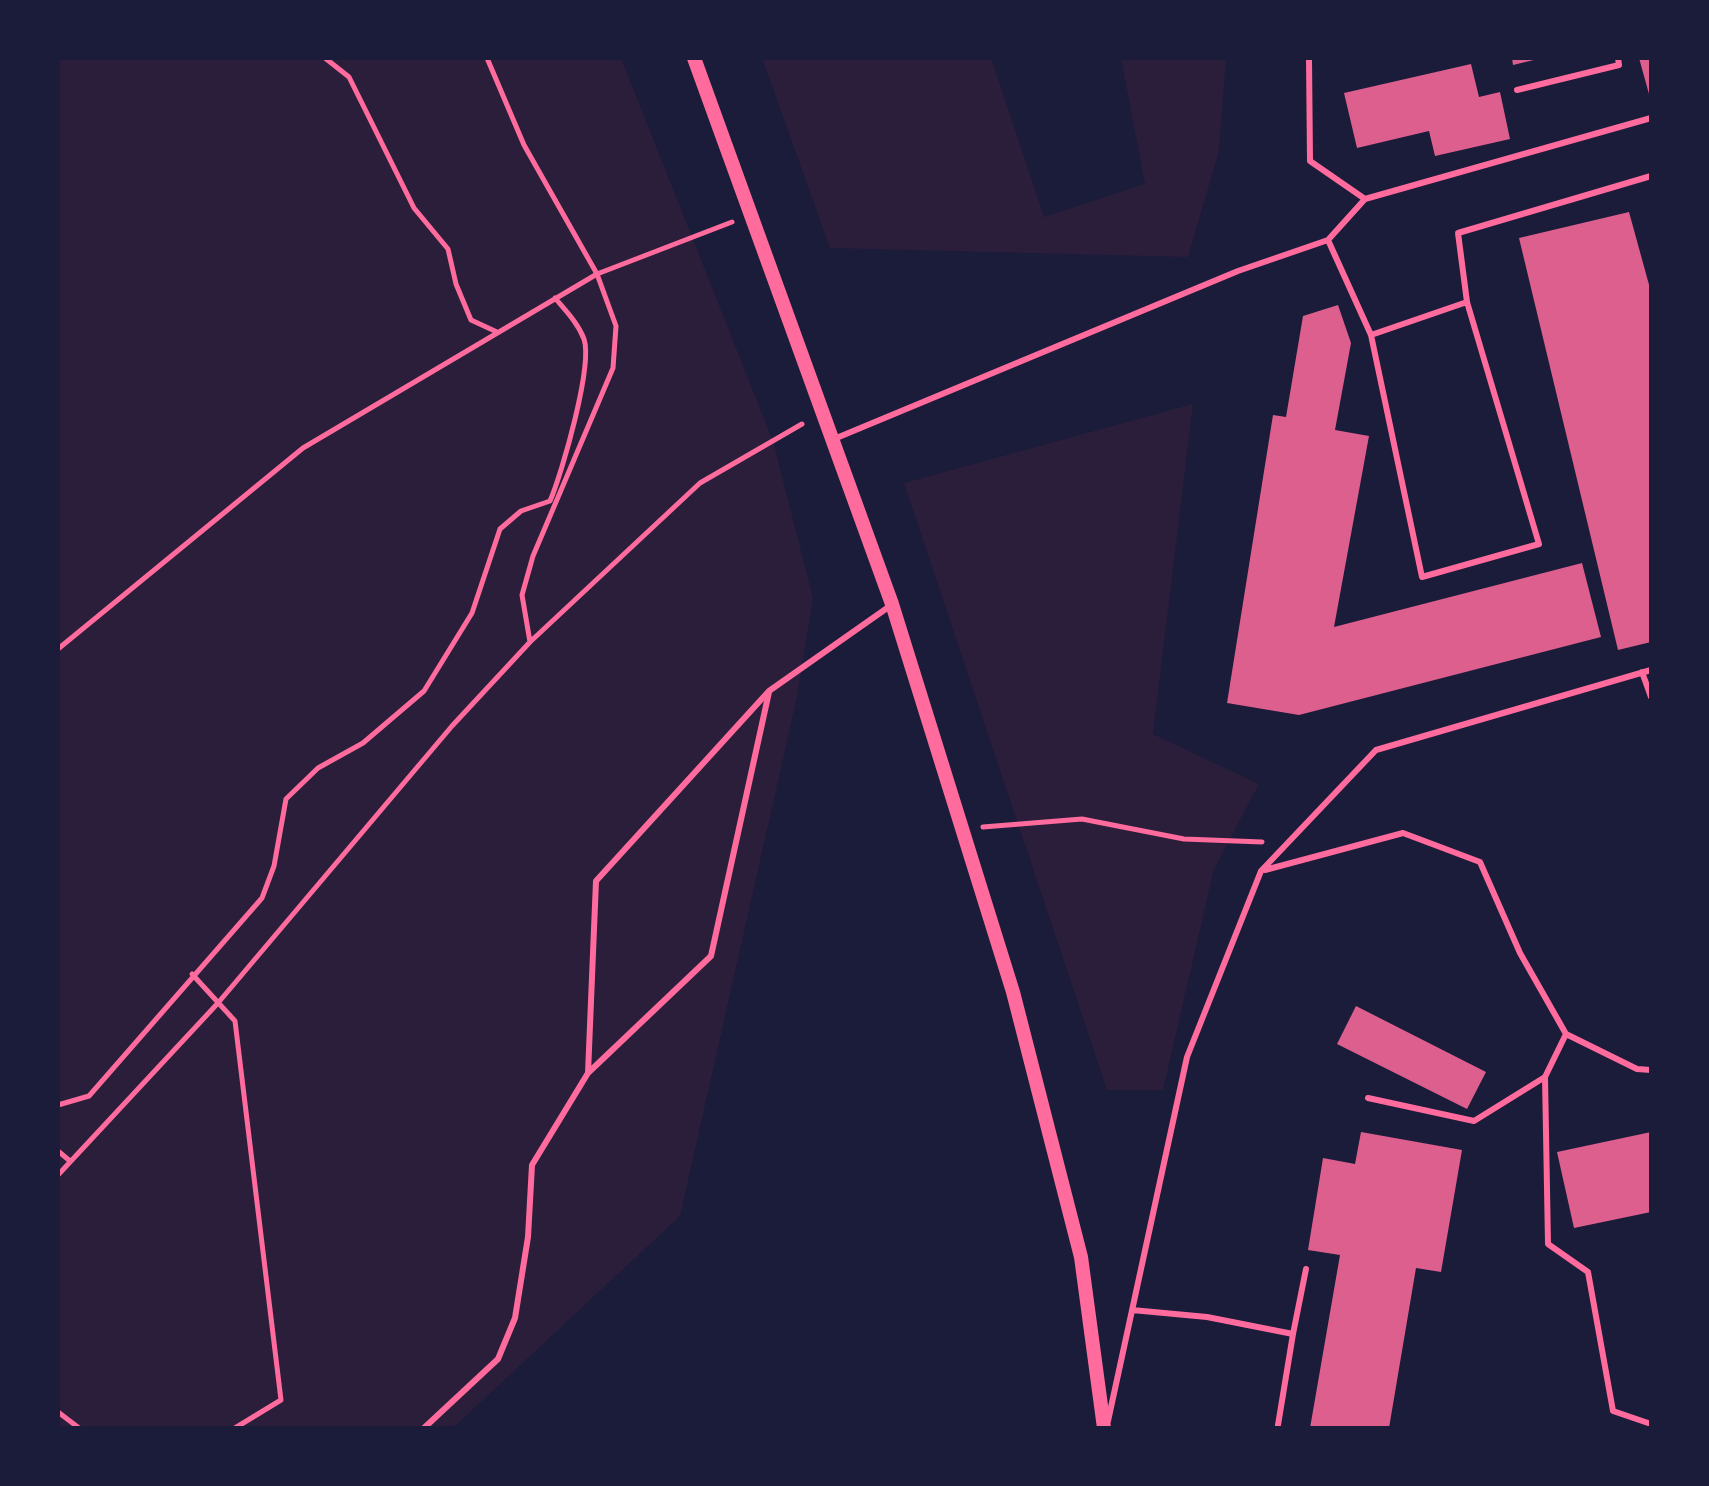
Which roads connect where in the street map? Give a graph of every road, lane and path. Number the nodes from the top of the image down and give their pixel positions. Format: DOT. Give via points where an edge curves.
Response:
graph roads {
  1 [pos="325,58"];
  2 [pos="487,58"];
  3 [pos="694,58"];
  4 [pos="1309,58"];
  5 [pos="1618,58"];
  6 [pos="1517,90"];
  7 [pos="1651,118"];
  8 [pos="1651,176"];
  9 [pos="1365,199"];
  10 [pos="752,214"];
  11 [pos="1328,240"];
  12 [pos="597,274"];
  13 [pos="555,298"];
  14 [pos="1467,302"];
  15 [pos="498,333"];
  16 [pos="1371,335"];
  17 [pos="824,412"];
  18 [pos="834,439"];
  19 [pos="892,604"];
  20 [pos="530,642"];
  21 [pos="58,649"];
  22 [pos="1651,670"];
  23 [pos="1642,672"];
  24 [pos="769,691"];
  25 [pos="1651,697"];
  26 [pos="962,829"];
  27 [pos="1287,843"];
  28 [pos="1261,871"];
  29 [pos="192,974"];
  30 [pos="218,1003"];
  31 [pos="1566,1034"];
  32 [pos="1651,1070"];
  33 [pos="588,1073"];
  34 [pos="1545,1077"];
  35 [pos="1368,1098"];
  36 [pos="58,1105"];
  37 [pos="58,1151"];
  38 [pos="70,1161"];
  39 [pos="58,1175"];
  40 [pos="1306,1269"];
  41 [pos="1132,1310"];
  42 [pos="1293,1334"];
  43 [pos="58,1412"];
  44 [pos="1651,1424"];
  45 [pos="1278,1425"];
  46 [pos="79,1428"];
  47 [pos="235,1428"];
  48 [pos="424,1428"];
  49 [pos="1105,1428"];
  1 -- 15 [label="path" via="349,77 414,208 448,249 471,320"];
  2 -- 12 [label="path" via="524,145"];
  3 -- 10 [label="street"];
  4 -- 9 [label="lane" via="1310,161"];
  5 -- 6 [label="lane" via="1619,65"];
  7 -- 9 [label="lane"];
  8 -- 14 [label="lane" via="1458,233"];
  9 -- 11 [label="lane"];
  10 -- 12 [label="path"];
  10 -- 17 [label="street"];
  11 -- 16 [label="lane"];
  11 -- 18 [label="lane" via="1223,277"];
  12 -- 13 [label="path"];
  12 -- 20 [label="path" via="616,326 613,368 533,556 522,595"];
  13 -- 15 [label="path"];
  13 -- 29 [label="path" via="585,342 561,475 550,501 521,511 500,529 472,613 424,691 363,743 318,768 286,799 274,866 262,898"];
  14 -- 16 [label="lane"];
  14 -- 16 [label="lane" via="1539,544 1422,577"];
  15 -- 21 [label="path" via="303,448"];
  17 -- 18 [label="street"];
  17 -- 20 [label="path" via="700,483"];
  18 -- 19 [label="street"];
  19 -- 24 [label="lane"];
  19 -- 26 [label="street"];
  20 -- 30 [label="path" via="452,726"];
  22 -- 23 [label="lane"];
  23 -- 25 [label="lane"];
  23 -- 27 [label="lane" via="1376,750"];
  24 -- 33 [label="lane" via="711,956"];
  24 -- 33 [label="lane" via="596,881"];
  26 -- 27 [label="path" via="1082,819 1184,839"];
  26 -- 49 [label="street" via="1013,992 1081,1257"];
  27 -- 28 [label="lane"];
  28 -- 31 [label="lane" via="1403,833 1480,862 1520,953"];
  28 -- 41 [label="lane" via="1187,1057"];
  29 -- 30 [label="path"];
  29 -- 36 [label="path" via="89,1096"];
  30 -- 38 [label="path"];
  30 -- 47 [label="path" via="235,1021 281,1400"];
  31 -- 32 [label="lane" via="1637,1069"];
  31 -- 34 [label="lane"];
  33 -- 48 [label="lane" via="532,1165 515,1318 498,1359"];
  34 -- 35 [label="lane" via="1474,1121"];
  34 -- 44 [label="lane" via="1548,1244 1588,1272 1613,1411"];
  37 -- 38 [label="path"];
  38 -- 39 [label="path"];
  40 -- 42 [label="lane"];
  41 -- 42 [label="lane" via="1207,1317"];
  41 -- 49 [label="lane"];
  42 -- 45 [label="lane"];
  43 -- 46 [label="path"];
}
